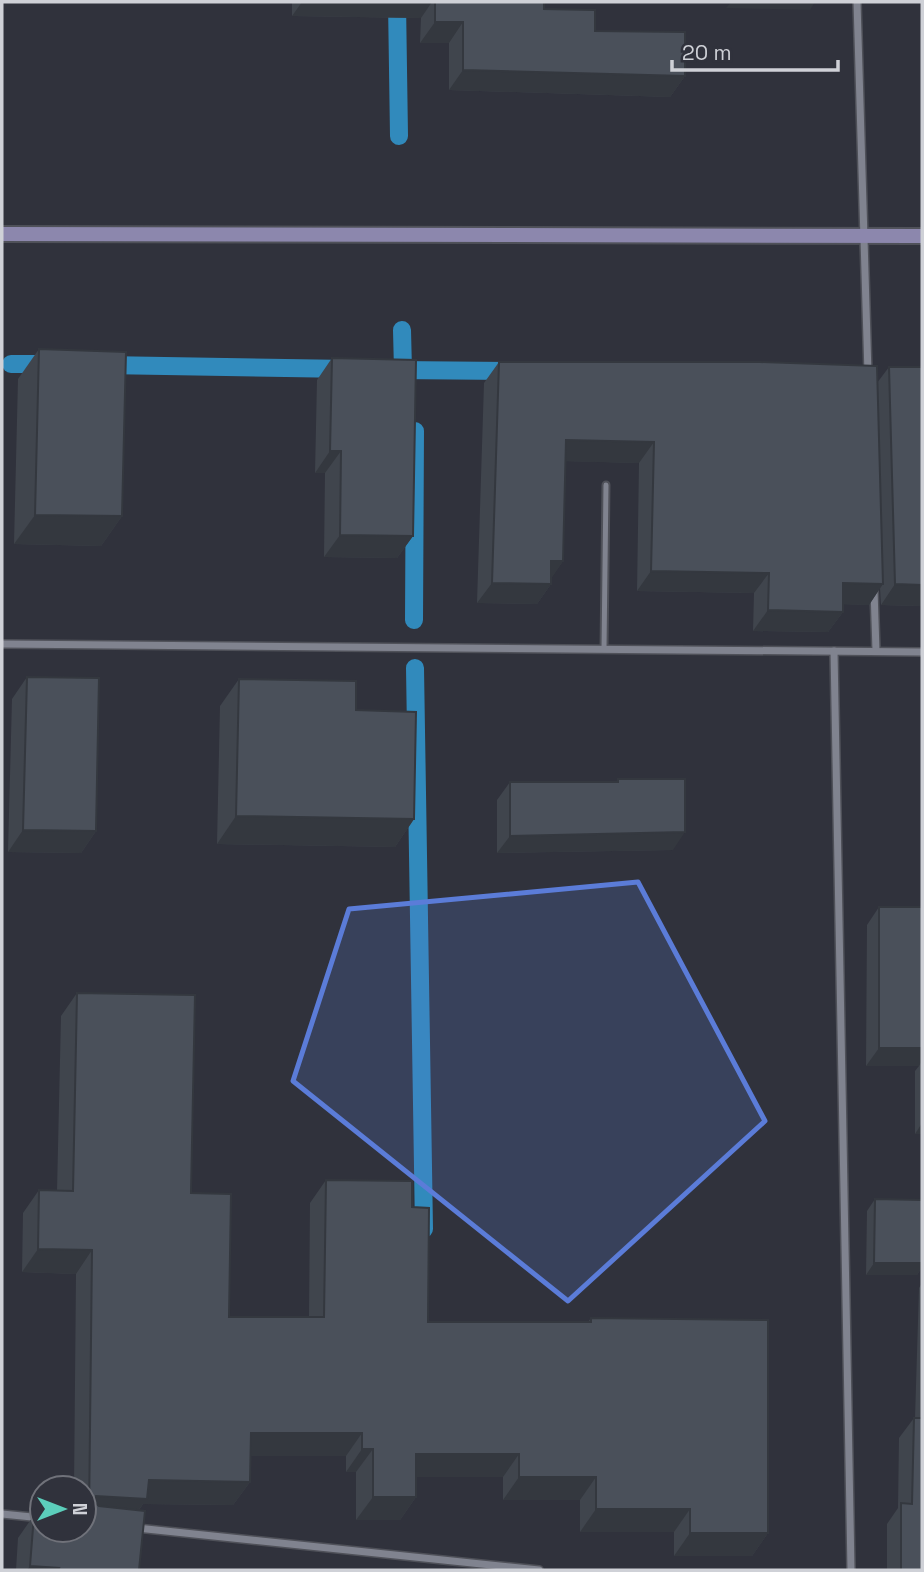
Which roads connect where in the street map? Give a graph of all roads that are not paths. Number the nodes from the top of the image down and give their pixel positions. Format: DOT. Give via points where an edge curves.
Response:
graph roads {
  1 [pos="858,2"];
  2 [pos="2,234"];
  3 [pos="863,235"];
  4 [pos="922,236"];
  5 [pos="868,388"];
  6 [pos="606,485"];
  7 [pos="874,582"];
  8 [pos="2,643"];
  9 [pos="604,649"];
  10 [pos="834,651"];
  11 [pos="876,652"];
  12 [pos="922,652"];
  13 [pos="2,1514"];
  14 [pos="28,1517"];
  15 [pos="125,1527"];
  16 [pos="471,1567"];
  17 [pos="539,1570"];
  18 [pos="851,1570"];
  1 -- 3 [label="street"];
  2 -- 3 [label="street"];
  3 -- 4 [label="street"];
  3 -- 5 [label="street"];
  6 -- 9 [label="lane"];
  7 -- 11 [label="street"];
  8 -- 9 [label="street"];
  9 -- 10 [label="street"];
  10 -- 11 [label="street"];
  10 -- 18 [label="street"];
  11 -- 12 [label="street"];
  13 -- 14 [label="street"];
  15 -- 16 [label="street"];
  16 -- 17 [label="street"];
}
